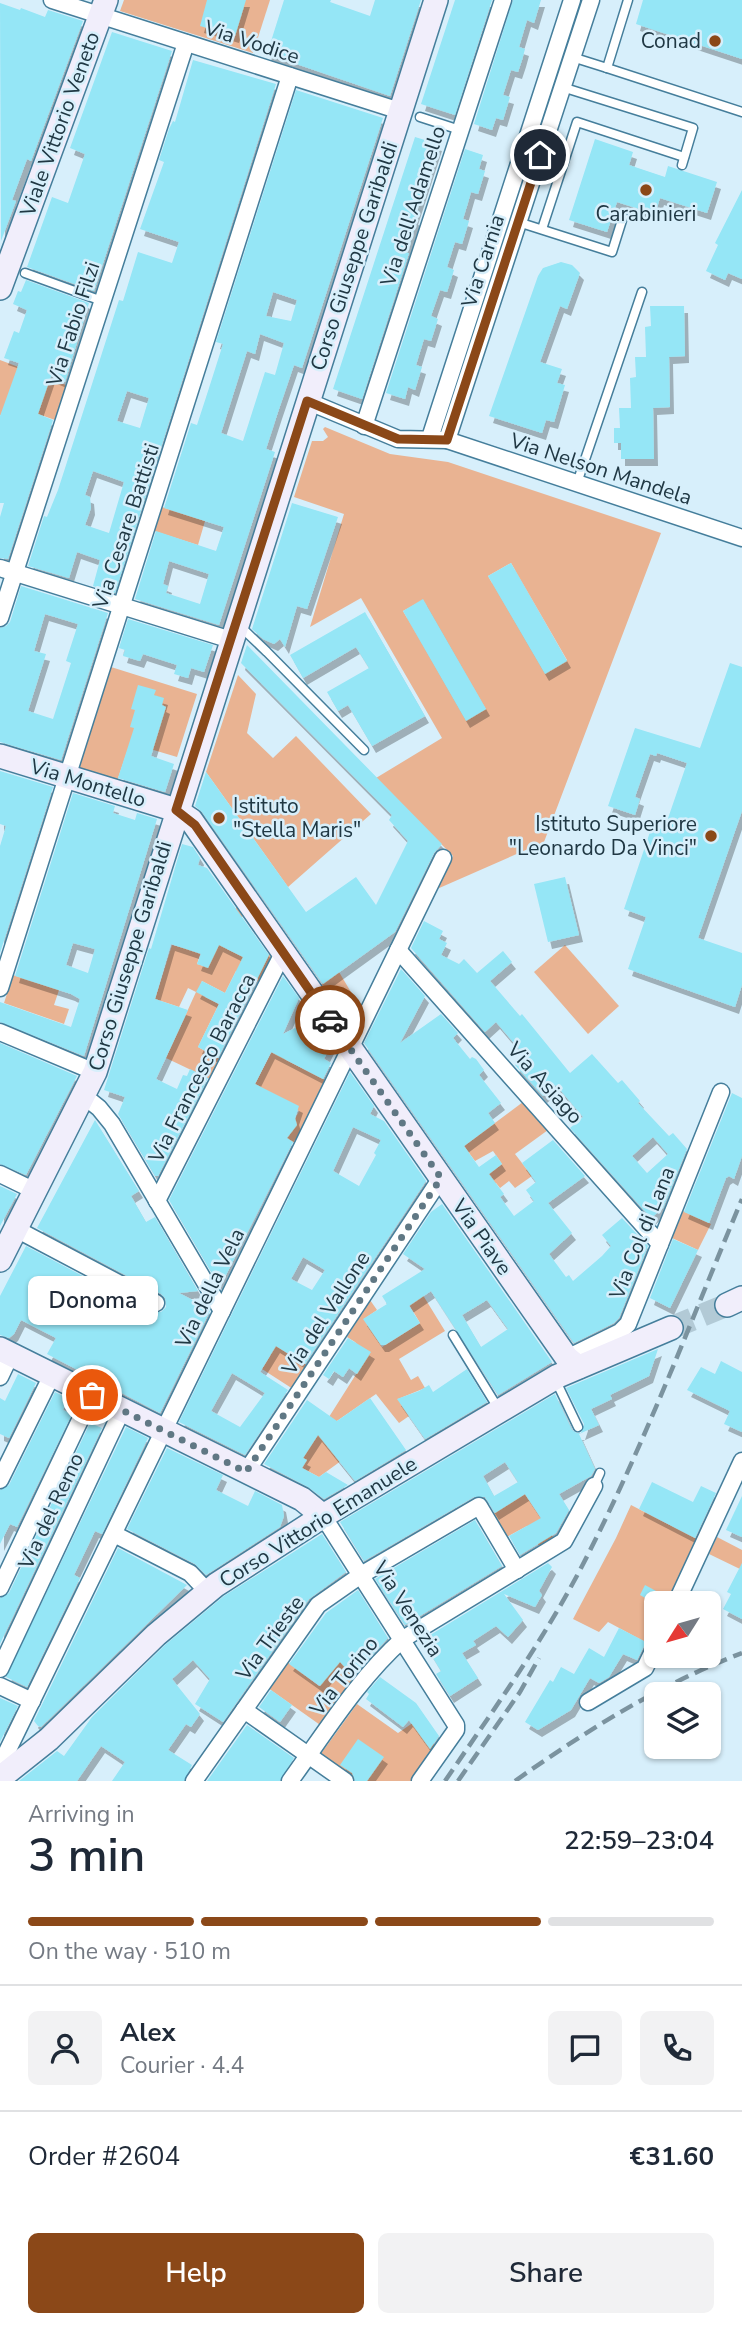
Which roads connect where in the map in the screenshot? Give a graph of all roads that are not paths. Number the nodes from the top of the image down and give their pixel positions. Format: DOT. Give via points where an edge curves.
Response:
graph roads {
  1 [pos="52,0"];
  2 [pos="436,0"];
  3 [pos="503,0"];
  4 [pos="572,0"];
  5 [pos="590,0"];
  6 [pos="628,0"];
  7 [pos="103,8"];
  8 [pos="560,37"];
  9 [pos="186,43"];
  10 [pos="574,49"];
  11 [pos="607,68"];
  12 [pos="290,76"];
  13 [pos="546,82"];
  14 [pos="562,87"];
  15 [pos="742,112"];
  16 [pos="410,114"];
  17 [pos="460,130"];
  18 [pos="502,216"];
  19 [pos="623,217"];
  20 [pos="518,222"];
  21 [pos="542,229"];
  22 [pos="25,273"];
  23 [pos="0,288"];
  24 [pos="642,292"];
  25 [pos="103,301"];
  26 [pos="469,316"];
  27 [pos="485,321"];
  28 [pos="307,401"];
  29 [pos="364,426"];
  30 [pos="430,438"];
  31 [pos="447,440"];
  32 [pos="577,483"];
  33 [pos="742,538"];
  34 [pos="7,570"];
  35 [pos="122,606"];
  36 [pos="0,618"];
  37 [pos="233,634"];
  38 [pos="364,750"];
  39 [pos="0,756"];
  40 [pos="68,776"];
  41 [pos="176,810"];
  42 [pos="443,858"];
  43 [pos="398,950"];
  44 [pos="286,955"];
  45 [pos="0,988"];
  46 [pos="0,1032"];
  47 [pos="350,1048"];
  48 [pos="94,1072"];
  49 [pos="721,1093"];
  50 [pos="84,1097"];
  51 [pos="0,1174"];
  52 [pos="441,1178"];
  53 [pos="35,1191"];
  54 [pos="158,1201"];
  55 [pos="16,1229"];
  56 [pos="660,1244"];
  57 [pos="0,1260"];
  58 [pos="156,1303"];
  59 [pos="222,1311"];
  60 [pos="671,1328"];
  61 [pos="453,1335"];
  62 [pos="6,1352"];
  63 [pos="565,1370"];
  64 [pos="52,1375"];
  65 [pos="0,1377"];
  66 [pos="92,1395"];
  67 [pos="122,1410"];
  68 [pos="500,1411"];
  69 [pos="578,1427"];
  70 [pos="164,1430"];
  71 [pos="742,1461"];
  72 [pos="246,1472"];
  73 [pos="0,1480"];
  74 [pos="597,1480"];
  75 [pos="323,1516"];
  76 [pos="114,1534"];
  77 [pos="517,1570"];
  78 [pos="361,1575"];
  79 [pos="0,1588"];
  80 [pos="207,1591"];
  81 [pos="682,1591"];
  82 [pos="403,1639"];
  83 [pos="4,1650"];
  84 [pos="645,1668"];
  85 [pos="0,1669"];
  86 [pos="0,1686"];
  87 [pos="32,1701"];
  88 [pos="588,1702"];
  89 [pos="244,1710"];
  90 [pos="15,1736"];
  91 [pos="32,1752"];
  92 [pos="309,1756"];
  93 [pos="4,1774"];
  94 [pos="194,1781"];
  95 [pos="290,1781"];
  96 [pos="345,1781"];
  97 [pos="420,1781"];
  1 -- 7 [label="street, Via Vodice"];
  2 -- 16 [label="street, Corso Giuseppe Garibaldi"];
  3 -- 17 [label="street, Via dell'Adamello"];
  4 -- 8 [label="street, Via Carnia"];
  5 -- 10 [label="street, Via Carnia"];
  6 -- 11 [label="lane"];
  7 -- 9 [label="street, Via Vodice"];
  7 -- 23 [label="street, Viale Vittorio Veneto"];
  8 -- 10 [label="lane"];
  8 -- 13 [label="street, Via Carnia"];
  9 -- 12 [label="street, Via Vodice"];
  9 -- 25 [label="street, Via Fabio Filzi"];
  10 -- 11 [label="lane"];
  10 -- 14 [label="street, Via Carnia"];
  11 -- 15 [label="lane"];
  12 -- 16 [label="street, Via Vodice"];
  12 -- 35 [label="street, Via Cesare Battisti"];
  13 -- 14 [label="lane"];
  13 -- 18 [label="street, Via Carnia"];
  14 -- 20 [label="street, Via Carnia"];
  14 -- 21 [label="lane" via="693,128 683,161 577,122"];
  16 -- 17 [label="lane"];
  16 -- 28 [label="street, Corso Giuseppe Garibaldi"];
  17 -- 29 [label="street, Via dell'Adamello"];
  18 -- 20 [label="lane"];
  18 -- 26 [label="street, Via Carnia"];
  19 -- 21 [label="lane" via="612,252"];
  20 -- 21 [label="lane"];
  20 -- 27 [label="street, Via Carnia"];
  22 -- 25 [label="lane"];
  24 -- 32 [label="lane"];
  25 -- 34 [label="street, Via Fabio Filzi"];
  26 -- 27 [label="lane"];
  26 -- 30 [label="street, Via Carnia"];
  27 -- 31 [label="street, Via Carnia"];
  28 -- 29 [label="street"];
  28 -- 37 [label="street, Corso Giuseppe Garibaldi"];
  29 -- 30 [label="street" via="398,439"];
  30 -- 31 [label="street"];
  31 -- 32 [label="street, Via Nelson Mandela"];
  32 -- 33 [label="street, Via Nelson Mandela"];
  34 -- 35 [label="street"];
  34 -- 36 [label="street, Via Fabio Filzi"];
  35 -- 37 [label="street"];
  35 -- 40 [label="street, Via Cesare Battisti"];
  37 -- 38 [label="lane" via="245,631"];
  37 -- 41 [label="street, Corso Giuseppe Garibaldi"];
  39 -- 40 [label="street, Via Montello"];
  40 -- 41 [label="street, Via Montello"];
  40 -- 45 [label="street, Via Cesare Battisti"];
  41 -- 44 [label="street, Via Piave" via="195,825"];
  41 -- 48 [label="street, Corso Giuseppe Garibaldi"];
  42 -- 43 [label="street, Via della Vela"];
  43 -- 47 [label="street, Via della Vela"];
  43 -- 56 [label="street, Via Asiago"];
  44 -- 47 [label="street, Via Piave"];
  44 -- 54 [label="street, Via Francesco Baracca"];
  46 -- 48 [label="street"];
  47 -- 52 [label="street, Via Piave"];
  47 -- 59 [label="street, Via della Vela"];
  48 -- 50 [label="street, Corso Giuseppe Garibaldi"];
  49 -- 56 [label="street, Via Col di Lana"];
  50 -- 53 [label="street, Corso Giuseppe Garibaldi"];
  50 -- 54 [label="street" via="106,1115"];
  51 -- 53 [label="street"];
  52 -- 63 [label="street, Via Piave"];
  52 -- 72 [label="street, Via del Vallone"];
  53 -- 55 [label="street, Corso Giuseppe Garibaldi"];
  54 -- 59 [label="street"];
  55 -- 57 [label="street, Corso Giuseppe Garibaldi"];
  55 -- 58 [label="street"];
  56 -- 63 [label="street, Via Col di Lana" via="624,1328"];
  59 -- 70 [label="street, Via della Vela"];
  60 -- 63 [label="street, Corso Vittorio Emanuele"];
  61 -- 68 [label="lane"];
  62 -- 64 [label="street"];
  62 -- 65 [label="street"];
  63 -- 68 [label="street, Corso Vittorio Emanuele"];
  63 -- 69 [label="lane"];
  64 -- 66 [label="street"];
  64 -- 73 [label="street"];
  66 -- 67 [label="street"];
  66 -- 79 [label="street"];
  67 -- 70 [label="street"];
  67 -- 83 [label="street, Via del Remo"];
  68 -- 75 [label="street, Corso Vittorio Emanuele"];
  70 -- 72 [label="street"];
  70 -- 76 [label="street, Via della Vela"];
  71 -- 81 [label="street"];
  72 -- 75 [label="street" via="303,1499"];
  74 -- 77 [label="street, Via Torino" via="564,1541"];
  75 -- 78 [label="street, Via Venezia"];
  75 -- 80 [label="street, Corso Vittorio Emanuele"];
  76 -- 80 [label="street" via="190,1573"];
  76 -- 87 [label="street, Via della Vela"];
  77 -- 78 [label="street, Via Trieste" via="479,1506"];
  77 -- 82 [label="street, Via Torino"];
  78 -- 82 [label="street, Via Venezia"];
  78 -- 89 [label="street, Via Trieste" via="314,1609"];
  80 -- 91 [label="street, Corso Vittorio Emanuele"];
  82 -- 92 [label="street, Via Torino" via="376,1666"];
  82 -- 97 [label="street, Via Venezia" via="456,1725"];
  83 -- 85 [label="street, Via del Remo"];
  84 -- 88 [label="street"];
  86 -- 87 [label="street"];
  87 -- 90 [label="street, Via della Vela"];
  89 -- 92 [label="street"];
  89 -- 94 [label="street, Via Trieste"];
  90 -- 91 [label="street" via="20,1751"];
  90 -- 93 [label="street, Via della Vela"];
  91 -- 93 [label="street, Corso Vittorio Emanuele"];
  92 -- 95 [label="street, Via Torino"];
  92 -- 96 [label="street"];
}
